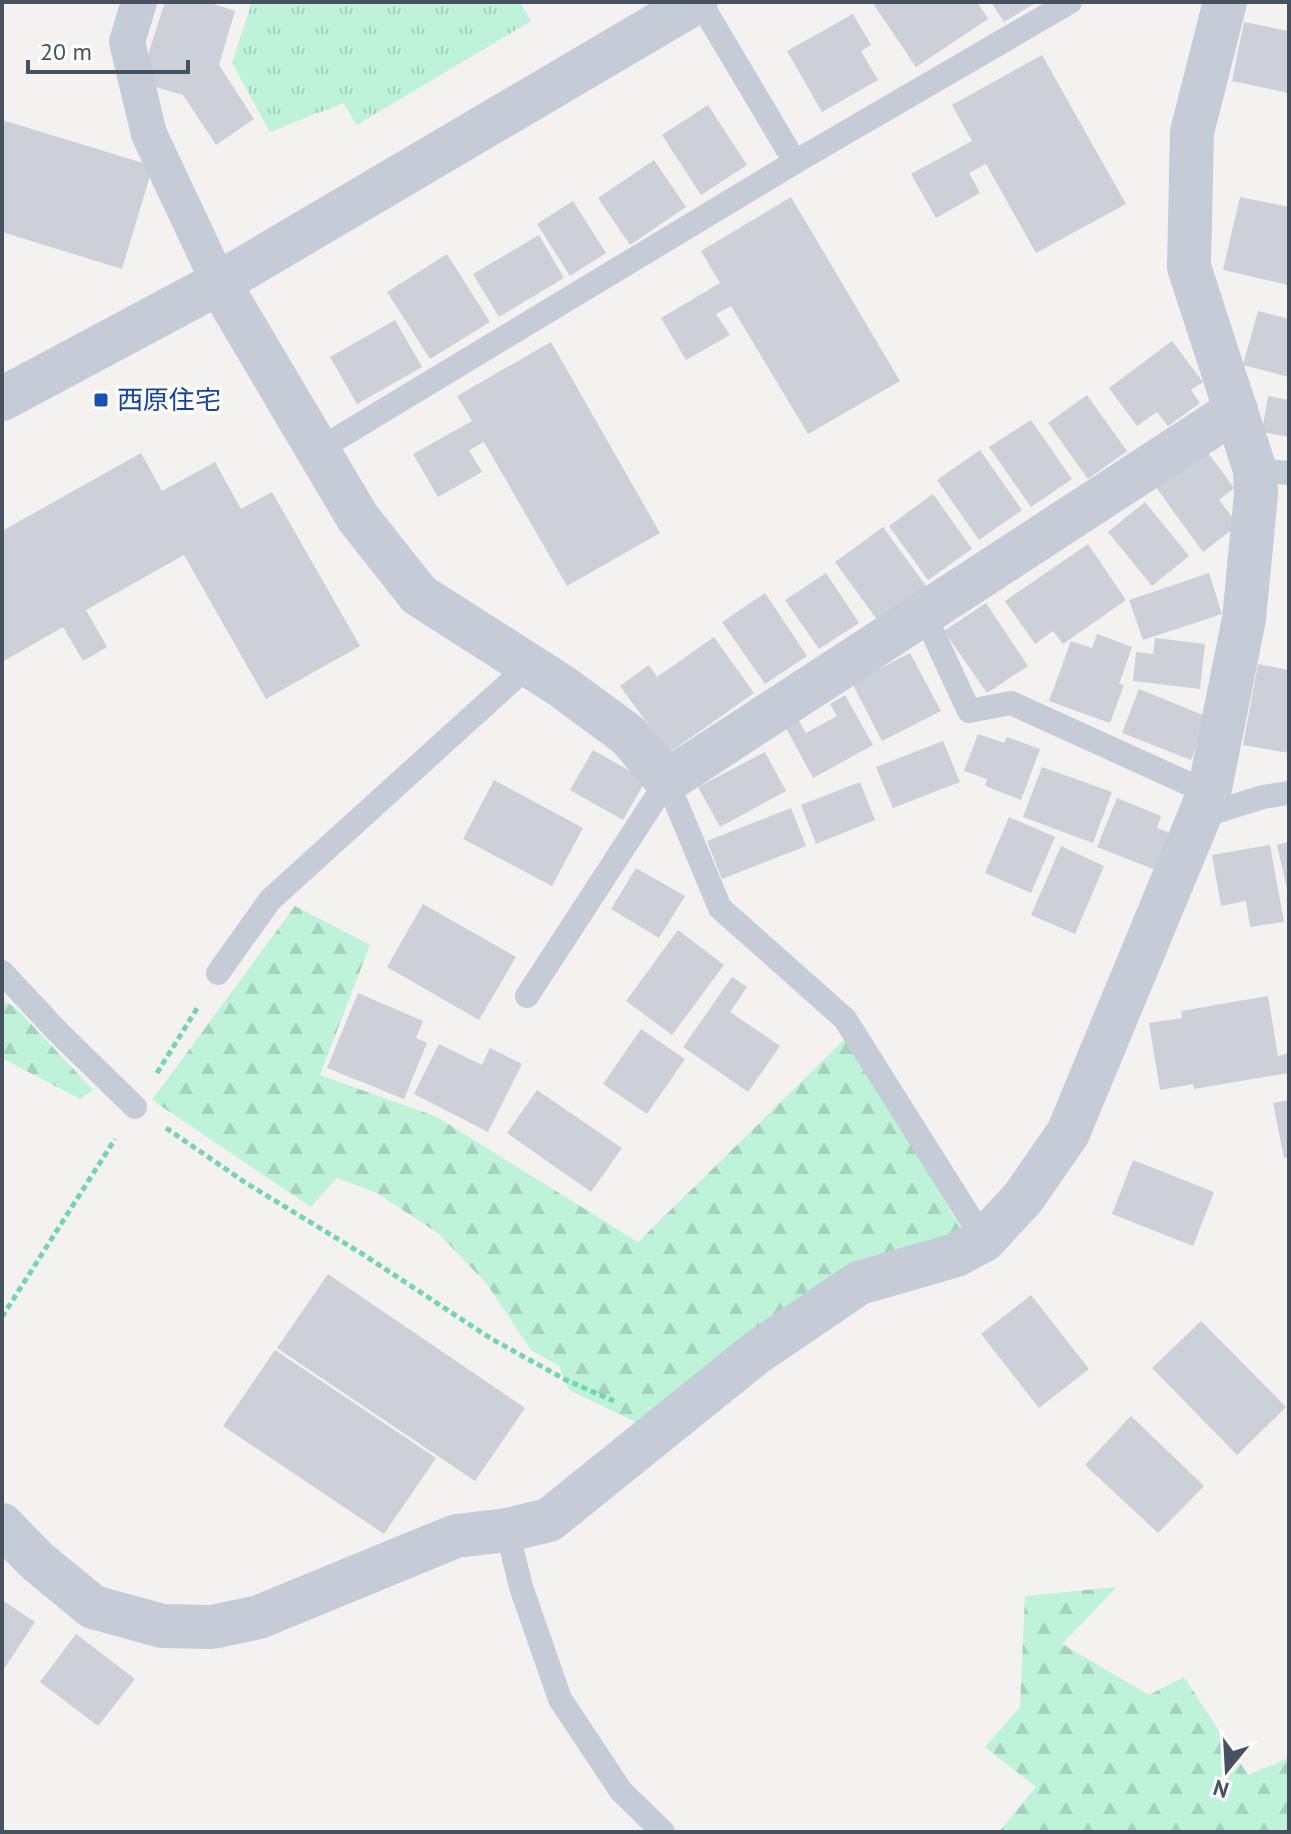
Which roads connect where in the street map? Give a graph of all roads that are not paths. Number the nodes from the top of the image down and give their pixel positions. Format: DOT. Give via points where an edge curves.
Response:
graph roads {
  1 [pos="139,2"];
  2 [pos="698,2"];
  3 [pos="1070,2"];
  4 [pos="1225,2"];
  5 [pos="795,162"];
  6 [pos="219,283"];
  7 [pos="2,399"];
  8 [pos="1236,410"];
  9 [pos="318,450"];
  10 [pos="1272,471"];
  11 [pos="924,614"];
  12 [pos="528,666"];
  13 [pos="667,781"];
  14 [pos="1289,793"];
  15 [pos="1204,805"];
  16 [pos="2,972"];
  17 [pos="218,973"];
  18 [pos="527,996"];
  19 [pos="135,1107"];
  20 [pos="984,1240"];
  21 [pos="2,1525"];
  22 [pos="507,1530"];
  23 [pos="663,1832"];
  1 -- 6 [label="street" via="127,42 149,134"];
  2 -- 5 [label="lane"];
  2 -- 6 [label="street"];
  3 -- 5 [label="lane"];
  4 -- 8 [label="street" via="1192,132 1189,267"];
  5 -- 9 [label="lane"];
  6 -- 7 [label="street"];
  6 -- 9 [label="street"];
  8 -- 10 [label="street"];
  8 -- 11 [label="street"];
  9 -- 12 [label="street" via="358,518 419,595"];
  10 -- 15 [label="street" via="1256,494 1244,619"];
  11 -- 13 [label="street"];
  11 -- 15 [label="lane" via="969,711 1011,703"];
  12 -- 13 [label="street" via="628,735"];
  12 -- 17 [label="lane" via="270,900"];
  13 -- 18 [label="lane"];
  13 -- 20 [label="lane" via="720,908 845,1019"];
  14 -- 15 [label="lane"];
  15 -- 20 [label="street" via="1068,1133 1023,1198"];
  16 -- 19 [label="lane"];
  20 -- 22 [label="street" via="956,1255 859,1283 756,1353 549,1520"];
  21 -- 22 [label="street" via="93,1607 162,1626 212,1627 259,1617 456,1536"];
  22 -- 23 [label="lane" via="560,1699 621,1791"];
}
